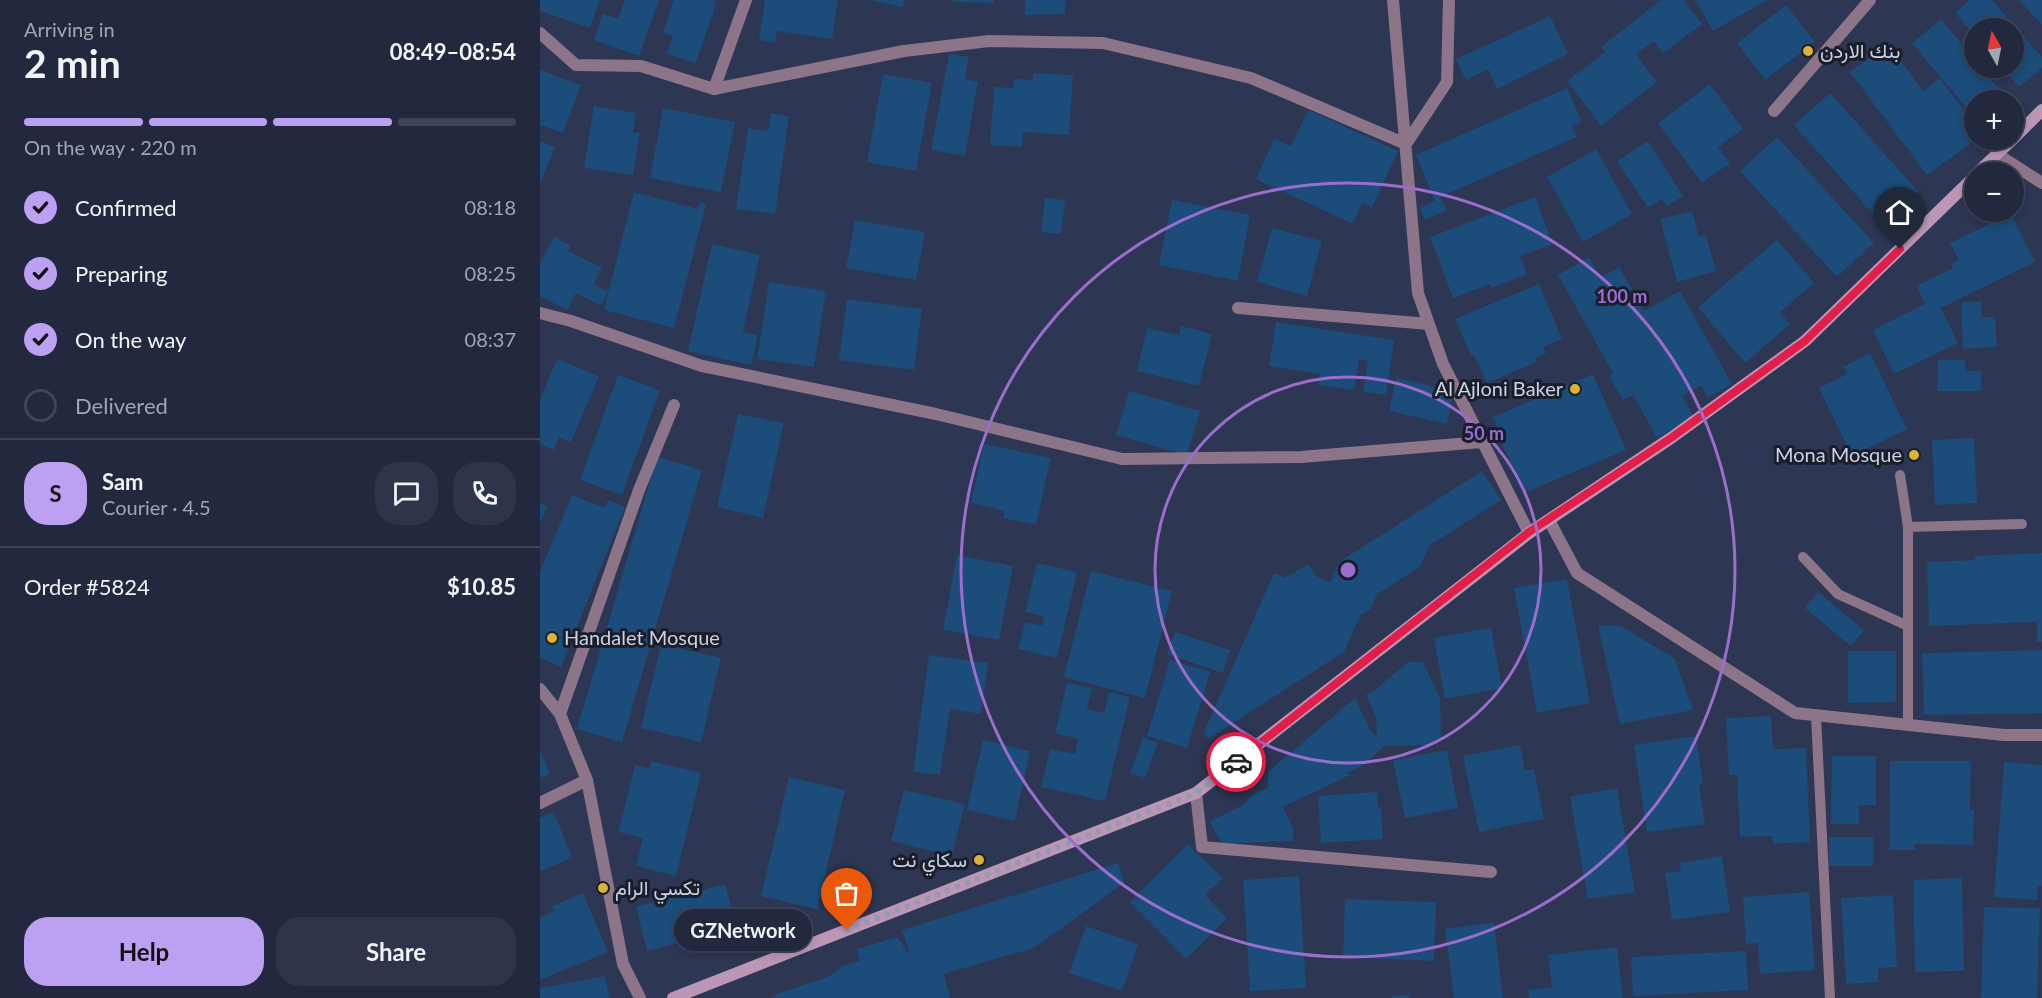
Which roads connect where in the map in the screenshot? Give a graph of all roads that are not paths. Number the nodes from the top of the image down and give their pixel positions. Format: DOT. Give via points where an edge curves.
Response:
graph roads {
  1 [pos="746,0"];
  2 [pos="1394,0"];
  3 [pos="1449,0"];
  4 [pos="1870,0"];
  5 [pos="540,33"];
  6 [pos="714,89"];
  7 [pos="2042,110"];
  8 [pos="1774,111"];
  9 [pos="2024,128"];
  10 [pos="1406,144"];
  11 [pos="2001,150"];
  12 [pos="1997,154"];
  13 [pos="1989,162"];
  14 [pos="2042,183"];
  15 [pos="1964,187"];
  16 [pos="1238,308"];
  17 [pos="540,313"];
  18 [pos="1429,324"];
  19 [pos="674,405"];
  20 [pos="1482,442"];
  21 [pos="1900,475"];
  22 [pos="1549,520"];
  23 [pos="2022,524"];
  24 [pos="1908,527"];
  25 [pos="1529,532"];
  26 [pos="1803,557"];
  27 [pos="1908,626"];
  28 [pos="540,689"];
  29 [pos="560,714"];
  30 [pos="1816,716"];
  31 [pos="1908,725"];
  32 [pos="2042,735"];
  33 [pos="587,780"];
  34 [pos="1196,793"];
  35 [pos="540,803"];
  36 [pos="1491,872"];
  37 [pos="640,998"];
  38 [pos="673,998"];
  39 [pos="1830,998"];
  1 -- 6 [label="street"];
  2 -- 10 [label="street"];
  3 -- 10 [label="street" via="1447,82"];
  4 -- 8 [label="street"];
  5 -- 6 [label="street" via="576,65 641,66"];
  6 -- 10 [label="street" via="914,49 988,40 1103,43 1251,78"];
  7 -- 9 [label="street"];
  10 -- 18 [label="street" via="1418,292"];
  11 -- 12 [label="street"];
  12 -- 13 [label="street"];
  12 -- 14 [label="street"];
  15 -- 22 [label="street" via="1805,341"];
  16 -- 18 [label="street"];
  17 -- 20 [label="street" via="702,366 936,414 1122,459 1301,457"];
  18 -- 20 [label="street" via="1443,364"];
  19 -- 29 [label="street" via="639,490"];
  20 -- 25 [label="street"];
  21 -- 24 [label="lane"];
  22 -- 25 [label="street"];
  22 -- 30 [label="street" via="1577,573 1795,713"];
  23 -- 24 [label="lane"];
  24 -- 27 [label="lane"];
  25 -- 34 [label="street"];
  26 -- 27 [label="lane" via="1838,594"];
  27 -- 31 [label="lane"];
  28 -- 29 [label="street"];
  29 -- 33 [label="street"];
  30 -- 31 [label="street"];
  30 -- 39 [label="lane"];
  31 -- 32 [label="street"];
  33 -- 35 [label="street"];
  33 -- 37 [label="street" via="623,964"];
  34 -- 36 [label="street" via="1202,847"];
  34 -- 38 [label="street"];
}
